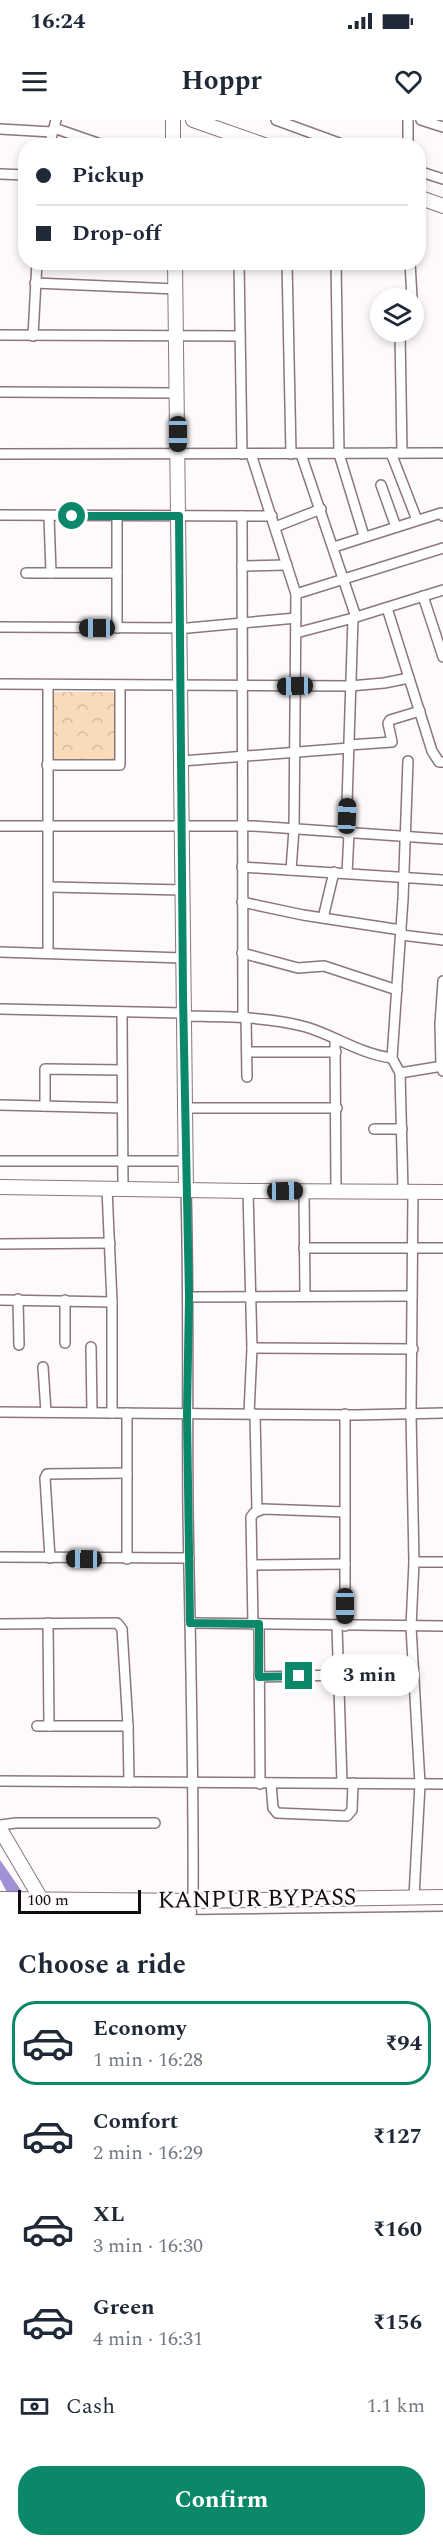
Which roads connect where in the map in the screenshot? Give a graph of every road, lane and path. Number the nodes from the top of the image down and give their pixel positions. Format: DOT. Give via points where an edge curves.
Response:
graph roads {
  1 [pos="173,120"];
  2 [pos="193,120"];
  3 [pos="276,120"];
  4 [pos="408,120"];
  5 [pos="421,120"];
  6 [pos="54,127"];
  7 [pos="443,127"];
  8 [pos="0,129"];
  9 [pos="84,138"];
  10 [pos="173,138"];
  11 [pos="244,138"];
  12 [pos="325,138"];
  13 [pos="408,138"];
  14 [pos="0,174"];
  15 [pos="426,174"];
  16 [pos="18,175"];
  17 [pos="443,179"];
  18 [pos="426,200"];
  19 [pos="443,206"];
  20 [pos="36,270"];
  21 [pos="175,270"];
  22 [pos="239,270"];
  23 [pos="287,270"];
  24 [pos="336,270"];
  25 [pos="410,270"];
  26 [pos="35,283"];
  27 [pos="411,288"];
  28 [pos="176,289"];
  29 [pos="0,335"];
  30 [pos="33,336"];
  31 [pos="177,336"];
  32 [pos="240,336"];
  33 [pos="400,342"];
  34 [pos="0,393"];
  35 [pos="177,393"];
  36 [pos="391,453"];
  37 [pos="402,453"];
  38 [pos="443,453"];
  39 [pos="0,454"];
  40 [pos="178,454"];
  41 [pos="247,454"];
  42 [pos="296,454"];
  43 [pos="339,454"];
  44 [pos="381,485"];
  45 [pos="321,510"];
  46 [pos="0,515"];
  47 [pos="49,516"];
  48 [pos="117,516"];
  49 [pos="179,516"];
  50 [pos="242,516"];
  51 [pos="272,516"];
  52 [pos="443,516"];
  53 [pos="417,520"];
  54 [pos="275,526"];
  55 [pos="396,527"];
  56 [pos="364,536"];
  57 [pos="334,547"];
  58 [pos="443,548"];
  59 [pos="287,565"];
  60 [pos="242,566"];
  61 [pos="26,573"];
  62 [pos="51,573"];
  63 [pos="117,573"];
  64 [pos="344,579"];
  65 [pos="443,590"];
  66 [pos="296,594"];
  67 [pos="423,596"];
  68 [pos="387,608"];
  69 [pos="355,617"];
  70 [pos="296,618"];
  71 [pos="243,623"];
  72 [pos="0,627"];
  73 [pos="117,628"];
  74 [pos="180,628"];
  75 [pos="296,633"];
  76 [pos="443,657"];
  77 [pos="409,678"];
  78 [pos="0,684"];
  79 [pos="48,685"];
  80 [pos="120,685"];
  81 [pos="180,685"];
  82 [pos="242,686"];
  83 [pos="295,686"];
  84 [pos="350,686"];
  85 [pos="420,711"];
  86 [pos="349,746"];
  87 [pos="294,751"];
  88 [pos="242,756"];
  89 [pos="408,761"];
  90 [pos="182,762"];
  91 [pos="443,762"];
  92 [pos="47,765"];
  93 [pos="0,826"];
  94 [pos="47,826"];
  95 [pos="182,826"];
  96 [pos="241,826"];
  97 [pos="294,829"];
  98 [pos="348,834"];
  99 [pos="405,837"];
  100 [pos="443,839"];
  101 [pos="242,867"];
  102 [pos="291,870"];
  103 [pos="334,872"];
  104 [pos="347,873"];
  105 [pos="404,878"];
  106 [pos="443,880"];
  107 [pos="50,887"];
  108 [pos="183,890"];
  109 [pos="242,902"];
  110 [pos="323,918"];
  111 [pos="401,932"];
  112 [pos="443,940"];
  113 [pos="0,952"];
  114 [pos="48,953"];
  115 [pos="242,953"];
  116 [pos="183,958"];
  117 [pos="443,981"];
  118 [pos="397,990"];
  119 [pos="0,1009"];
  120 [pos="122,1012"];
  121 [pos="183,1015"];
  122 [pos="244,1017"];
  123 [pos="442,1023"];
  124 [pos="335,1039"];
  125 [pos="247,1052"];
  126 [pos="336,1052"];
  127 [pos="392,1058"];
  128 [pos="442,1067"];
  129 [pos="122,1070"];
  130 [pos="400,1073"];
  131 [pos="248,1077"];
  132 [pos="0,1106"];
  133 [pos="45,1106"];
  134 [pos="122,1108"];
  135 [pos="185,1108"];
  136 [pos="337,1108"];
  137 [pos="374,1129"];
  138 [pos="402,1129"];
  139 [pos="0,1161"];
  140 [pos="122,1161"];
  141 [pos="185,1161"];
  142 [pos="0,1186"];
  143 [pos="107,1189"];
  144 [pos="123,1189"];
  145 [pos="186,1190"];
  146 [pos="248,1191"];
  147 [pos="304,1191"];
  148 [pos="336,1191"];
  149 [pos="408,1192"];
  150 [pos="443,1192"];
  151 [pos="0,1244"];
  152 [pos="110,1244"];
  153 [pos="304,1248"];
  154 [pos="412,1248"];
  155 [pos="443,1248"];
  156 [pos="249,1296"];
  157 [pos="305,1296"];
  158 [pos="412,1296"];
  159 [pos="189,1297"];
  160 [pos="18,1299"];
  161 [pos="0,1300"];
  162 [pos="65,1300"];
  163 [pos="112,1302"];
  164 [pos="65,1343"];
  165 [pos="19,1345"];
  166 [pos="91,1347"];
  167 [pos="252,1348"];
  168 [pos="413,1349"];
  169 [pos="43,1367"];
  170 [pos="0,1412"];
  171 [pos="46,1412"];
  172 [pos="92,1412"];
  173 [pos="112,1413"];
  174 [pos="127,1413"];
  175 [pos="443,1413"];
  176 [pos="187,1414"];
  177 [pos="252,1414"];
  178 [pos="345,1414"];
  179 [pos="411,1414"];
  180 [pos="127,1473"];
  181 [pos="257,1511"];
  182 [pos="345,1512"];
  183 [pos="0,1557"];
  184 [pos="50,1558"];
  185 [pos="189,1558"];
  186 [pos="127,1559"];
  187 [pos="414,1562"];
  188 [pos="443,1562"];
  189 [pos="345,1564"];
  190 [pos="252,1565"];
  191 [pos="48,1623"];
  192 [pos="190,1623"];
  193 [pos="0,1624"];
  194 [pos="256,1624"];
  195 [pos="341,1626"];
  196 [pos="443,1626"];
  197 [pos="411,1627"];
  198 [pos="339,1675"];
  199 [pos="259,1677"];
  200 [pos="37,1726"];
  201 [pos="49,1726"];
  202 [pos="128,1726"];
  203 [pos="0,1781"];
  204 [pos="129,1782"];
  205 [pos="194,1782"];
  206 [pos="271,1783"];
  207 [pos="342,1783"];
  208 [pos="354,1783"];
  209 [pos="260,1784"];
  210 [pos="420,1784"];
  211 [pos="443,1784"];
  212 [pos="155,1823"];
  213 [pos="0,1827"];
  214 [pos="414,1897"];
  215 [pos="443,1897"];
  216 [pos="37,1899"];
  217 [pos="194,1901"];
  218 [pos="4,1903"];
  219 [pos="443,1909"];
  220 [pos="443,1921"];
  221 [pos="0,1924"];
  1 -- 10 [label="street"];
  2 -- 11 [label="street"];
  3 -- 12 [label="street"];
  4 -- 13 [label="street"];
  5 -- 7 [label="street"];
  6 -- 8 [label="street"];
  6 -- 9 [label="street"];
  14 -- 16 [label="street"];
  15 -- 17 [label="street"];
  18 -- 19 [label="street"];
  20 -- 26 [label="street"];
  21 -- 28 [label="street"];
  22 -- 32 [label="street"];
  23 -- 42 [label="street"];
  24 -- 43 [label="street"];
  25 -- 27 [label="street"];
  26 -- 28 [label="street"];
  26 -- 30 [label="street"];
  28 -- 31 [label="street"];
  29 -- 30 [label="street"];
  30 -- 31 [label="street"];
  31 -- 32 [label="street"];
  31 -- 35 [label="street"];
  32 -- 41 [label="street"];
  33 -- 37 [label="street"];
  34 -- 35 [label="street"];
  35 -- 40 [label="street"];
  36 -- 37 [label="street"];
  36 -- 43 [label="street"];
  36 -- 53 [label="street"];
  37 -- 38 [label="street"];
  39 -- 40 [label="street"];
  40 -- 41 [label="street"];
  40 -- 49 [label="street"];
  41 -- 42 [label="street"];
  41 -- 51 [label="street"];
  42 -- 43 [label="street"];
  42 -- 45 [label="street"];
  43 -- 56 [label="street"];
  44 -- 55 [label="street"];
  45 -- 54 [label="street"];
  45 -- 57 [label="street"];
  46 -- 47 [label="street"];
  47 -- 48 [label="street"];
  47 -- 62 [label="street"];
  48 -- 49 [label="street"];
  48 -- 63 [label="street"];
  49 -- 50 [label="street"];
  49 -- 74 [label="street"];
  50 -- 51 [label="street"];
  50 -- 60 [label="street"];
  51 -- 54 [label="street"];
  52 -- 53 [label="street" via="441,513"];
  53 -- 55 [label="street"];
  54 -- 59 [label="street"];
  55 -- 56 [label="street"];
  56 -- 57 [label="street"];
  57 -- 64 [label="street"];
  58 -- 64 [label="street"];
  59 -- 60 [label="street"];
  59 -- 66 [label="street"];
  60 -- 71 [label="street"];
  61 -- 62 [label="street"];
  62 -- 63 [label="street"];
  63 -- 73 [label="street"];
  64 -- 66 [label="street"];
  64 -- 69 [label="street"];
  65 -- 67 [label="street"];
  66 -- 70 [label="street"];
  67 -- 68 [label="street"];
  67 -- 76 [label="street"];
  68 -- 69 [label="street"];
  68 -- 77 [label="street"];
  69 -- 75 [label="street"];
  69 -- 84 [label="street"];
  70 -- 71 [label="street"];
  70 -- 75 [label="street"];
  71 -- 74 [label="street"];
  71 -- 82 [label="street"];
  72 -- 73 [label="street"];
  73 -- 74 [label="street"];
  74 -- 81 [label="street"];
  75 -- 83 [label="street"];
  77 -- 84 [label="street"];
  77 -- 85 [label="street"];
  78 -- 79 [label="street"];
  79 -- 80 [label="street"];
  79 -- 92 [label="street"];
  80 -- 81 [label="street"];
  80 -- 92 [label="street" via="120,765"];
  81 -- 82 [label="street"];
  81 -- 90 [label="street"];
  82 -- 83 [label="street"];
  82 -- 88 [label="street"];
  83 -- 84 [label="street"];
  83 -- 87 [label="street"];
  84 -- 86 [label="street"];
  85 -- 86 [label="street" via="390,720 392,742"];
  85 -- 91 [label="street" via="436,760"];
  86 -- 87 [label="street"];
  86 -- 98 [label="street"];
  87 -- 88 [label="street"];
  87 -- 97 [label="street"];
  88 -- 90 [label="street"];
  88 -- 96 [label="street"];
  89 -- 99 [label="street"];
  90 -- 95 [label="street"];
  92 -- 94 [label="street"];
  93 -- 94 [label="street"];
  94 -- 95 [label="street"];
  94 -- 107 [label="street"];
  95 -- 96 [label="street"];
  95 -- 108 [label="street"];
  96 -- 97 [label="street"];
  96 -- 101 [label="street"];
  97 -- 98 [label="street"];
  97 -- 102 [label="street"];
  98 -- 99 [label="street"];
  98 -- 104 [label="street"];
  99 -- 100 [label="street"];
  99 -- 105 [label="street"];
  101 -- 102 [label="street"];
  101 -- 109 [label="street"];
  102 -- 103 [label="street"];
  103 -- 104 [label="street"];
  103 -- 110 [label="street"];
  104 -- 105 [label="street"];
  105 -- 106 [label="street"];
  105 -- 111 [label="street"];
  107 -- 108 [label="street"];
  107 -- 114 [label="street"];
  108 -- 116 [label="street"];
  109 -- 110 [label="street"];
  109 -- 115 [label="street"];
  110 -- 111 [label="street"];
  111 -- 112 [label="street"];
  111 -- 118 [label="street"];
  113 -- 114 [label="street"];
  114 -- 116 [label="street"];
  115 -- 118 [label="street" via="298,968 324,966"];
  115 -- 122 [label="street"];
  116 -- 121 [label="street"];
  117 -- 123 [label="street"];
  118 -- 127 [label="street"];
  119 -- 120 [label="street"];
  120 -- 121 [label="street"];
  120 -- 129 [label="street"];
  121 -- 122 [label="street"];
  121 -- 135 [label="street"];
  122 -- 124 [label="street" via="304,1027"];
  122 -- 125 [label="street"];
  123 -- 128 [label="street"];
  124 -- 126 [label="street"];
  124 -- 127 [label="street" via="363,1052"];
  125 -- 126 [label="street"];
  125 -- 131 [label="street"];
  126 -- 136 [label="street"];
  127 -- 130 [label="street"];
  128 -- 130 [label="street"];
  129 -- 133 [label="street" via="45,1069"];
  129 -- 134 [label="street"];
  130 -- 138 [label="street"];
  132 -- 133 [label="street"];
  133 -- 134 [label="street"];
  134 -- 140 [label="street"];
  135 -- 136 [label="street"];
  135 -- 141 [label="street"];
  136 -- 148 [label="street"];
  137 -- 138 [label="street"];
  138 -- 149 [label="street"];
  139 -- 140 [label="street"];
  140 -- 141 [label="street"];
  140 -- 144 [label="street"];
  141 -- 145 [label="street"];
  142 -- 143 [label="street"];
  143 -- 144 [label="street"];
  143 -- 152 [label="street"];
  144 -- 145 [label="street"];
  145 -- 146 [label="street"];
  145 -- 159 [label="street"];
  146 -- 147 [label="street"];
  146 -- 156 [label="street"];
  147 -- 148 [label="street"];
  147 -- 153 [label="street"];
  148 -- 149 [label="street"];
  149 -- 150 [label="street"];
  149 -- 154 [label="street"];
  151 -- 152 [label="street"];
  152 -- 163 [label="street"];
  153 -- 154 [label="street"];
  153 -- 157 [label="street"];
  154 -- 155 [label="street"];
  154 -- 158 [label="street"];
  156 -- 157 [label="street"];
  156 -- 159 [label="street"];
  156 -- 167 [label="street"];
  157 -- 158 [label="street"];
  158 -- 168 [label="street"];
  159 -- 176 [label="street"];
  160 -- 161 [label="street"];
  160 -- 162 [label="street"];
  160 -- 165 [label="street"];
  162 -- 163 [label="street"];
  162 -- 164 [label="street"];
  163 -- 173 [label="street"];
  166 -- 172 [label="street"];
  167 -- 168 [label="street"];
  167 -- 177 [label="street"];
  168 -- 179 [label="street"];
  169 -- 171 [label="street"];
  170 -- 171 [label="street"];
  171 -- 172 [label="street"];
  172 -- 173 [label="street"];
  173 -- 174 [label="street"];
  174 -- 176 [label="street"];
  174 -- 180 [label="street"];
  175 -- 179 [label="street"];
  176 -- 177 [label="street"];
  176 -- 185 [label="street"];
  177 -- 178 [label="street"];
  177 -- 181 [label="street"];
  178 -- 179 [label="street"];
  178 -- 182 [label="street"];
  179 -- 187 [label="street"];
  180 -- 184 [label="street" via="47,1474"];
  180 -- 186 [label="street"];
  181 -- 182 [label="street"];
  181 -- 190 [label="street" via="251,1517"];
  182 -- 189 [label="street"];
  183 -- 184 [label="street"];
  184 -- 186 [label="street"];
  185 -- 186 [label="street"];
  185 -- 192 [label="street"];
  187 -- 188 [label="street"];
  187 -- 197 [label="street"];
  189 -- 190 [label="street"];
  189 -- 195 [label="street"];
  190 -- 194 [label="street"];
  191 -- 193 [label="street"];
  191 -- 201 [label="street"];
  191 -- 202 [label="street" via="117,1623 122,1629"];
  192 -- 194 [label="street"];
  192 -- 205 [label="street"];
  194 -- 195 [label="street"];
  194 -- 199 [label="street"];
  195 -- 197 [label="street"];
  195 -- 198 [label="street"];
  196 -- 197 [label="street"];
  197 -- 210 [label="street"];
  198 -- 199 [label="street"];
  198 -- 207 [label="street"];
  199 -- 209 [label="street"];
  200 -- 201 [label="street"];
  201 -- 202 [label="street"];
  202 -- 204 [label="street"];
  203 -- 204 [label="street"];
  204 -- 205 [label="street"];
  205 -- 209 [label="street"];
  205 -- 217 [label="street"];
  206 -- 207 [label="street"];
  206 -- 208 [label="street" via="277,1814 347,1816 352,1810"];
  206 -- 209 [label="street"];
  207 -- 208 [label="street"];
  208 -- 210 [label="street"];
  210 -- 211 [label="street"];
  210 -- 214 [label="street"];
  212 -- 213 [label="street" via="16,1823"];
  213 -- 216 [label="street"];
  214 -- 215 [label="street"];
  214 -- 217 [label="street"];
  216 -- 217 [label="street"];
  216 -- 218 [label="street"];
  218 -- 219 [label="highway, KANPUR BYPASS"];
  220 -- 221 [label="highway, KANPUR BYPASS"];
}
